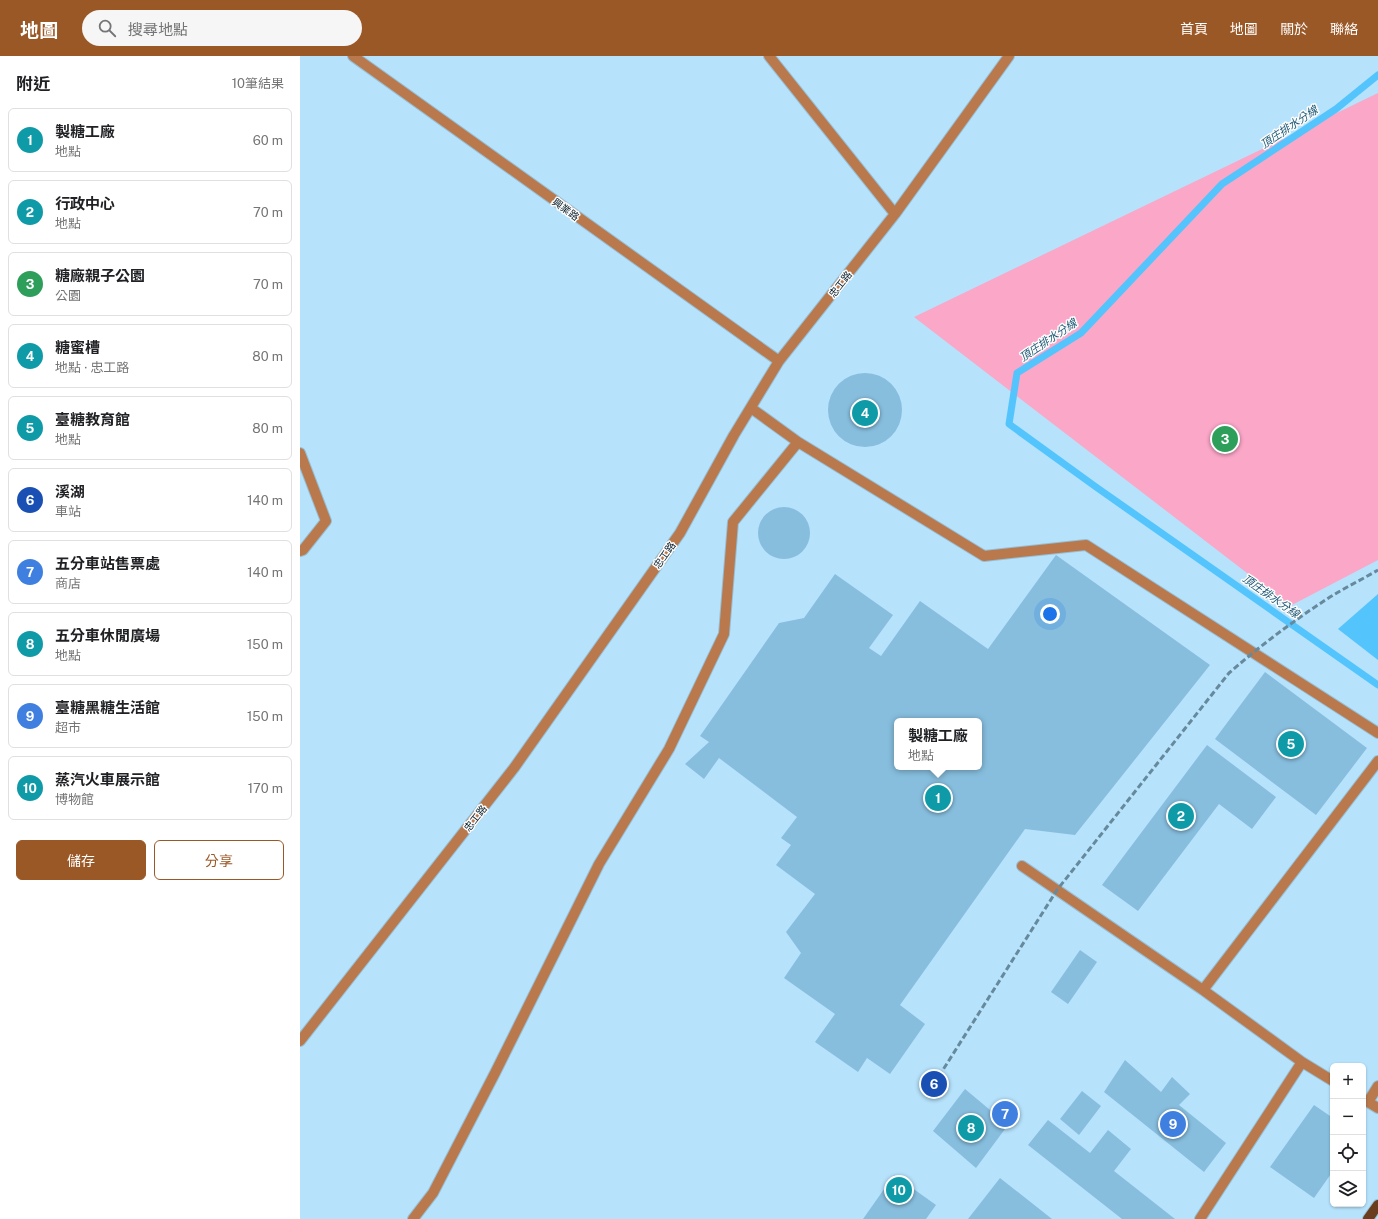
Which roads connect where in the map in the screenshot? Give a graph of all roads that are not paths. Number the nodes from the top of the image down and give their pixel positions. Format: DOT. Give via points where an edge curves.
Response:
graph roads {
  1 [pos="353,56"];
  2 [pos="769,56"];
  3 [pos="1009,56"];
  4 [pos="895,214"];
  5 [pos="779,361"];
  6 [pos="750,408"];
  7 [pos="798,442"];
  8 [pos="300,453"];
  9 [pos="300,551"];
  10 [pos="1378,733"];
  11 [pos="1378,761"];
  12 [pos="1022,866"];
  13 [pos="1203,990"];
  14 [pos="300,1041"];
  15 [pos="1302,1062"];
  16 [pos="1330,1079"];
  17 [pos="1378,1086"];
  18 [pos="1366,1100"];
  19 [pos="1366,1102"];
  20 [pos="1378,1108"];
  21 [pos="1378,1205"];
  22 [pos="413,1219"];
  23 [pos="1200,1219"];
  24 [pos="1368,1219"];
  1 -- 5 [label="street, 興業路"];
  2 -- 4 [label="street"];
  3 -- 4 [label="street, 忠工路"];
  4 -- 5 [label="street, 忠工路"];
  5 -- 6 [label="street, 忠工路"];
  6 -- 7 [label="street"];
  6 -- 14 [label="street, 忠工路" via="680,533 518,762"];
  7 -- 10 [label="street" via="984,556 1086,545"];
  7 -- 22 [label="street" via="733,522 724,634 669,749 599,864 437,1186"];
  8 -- 9 [label="street" via="326,521"];
  11 -- 13 [label="street"];
  12 -- 13 [label="street"];
  13 -- 15 [label="street"];
  15 -- 16 [label="street"];
  15 -- 23 [label="street"];
  17 -- 18 [label="street"];
  19 -- 20 [label="street"];
  21 -- 24 [label="main road"];
}
